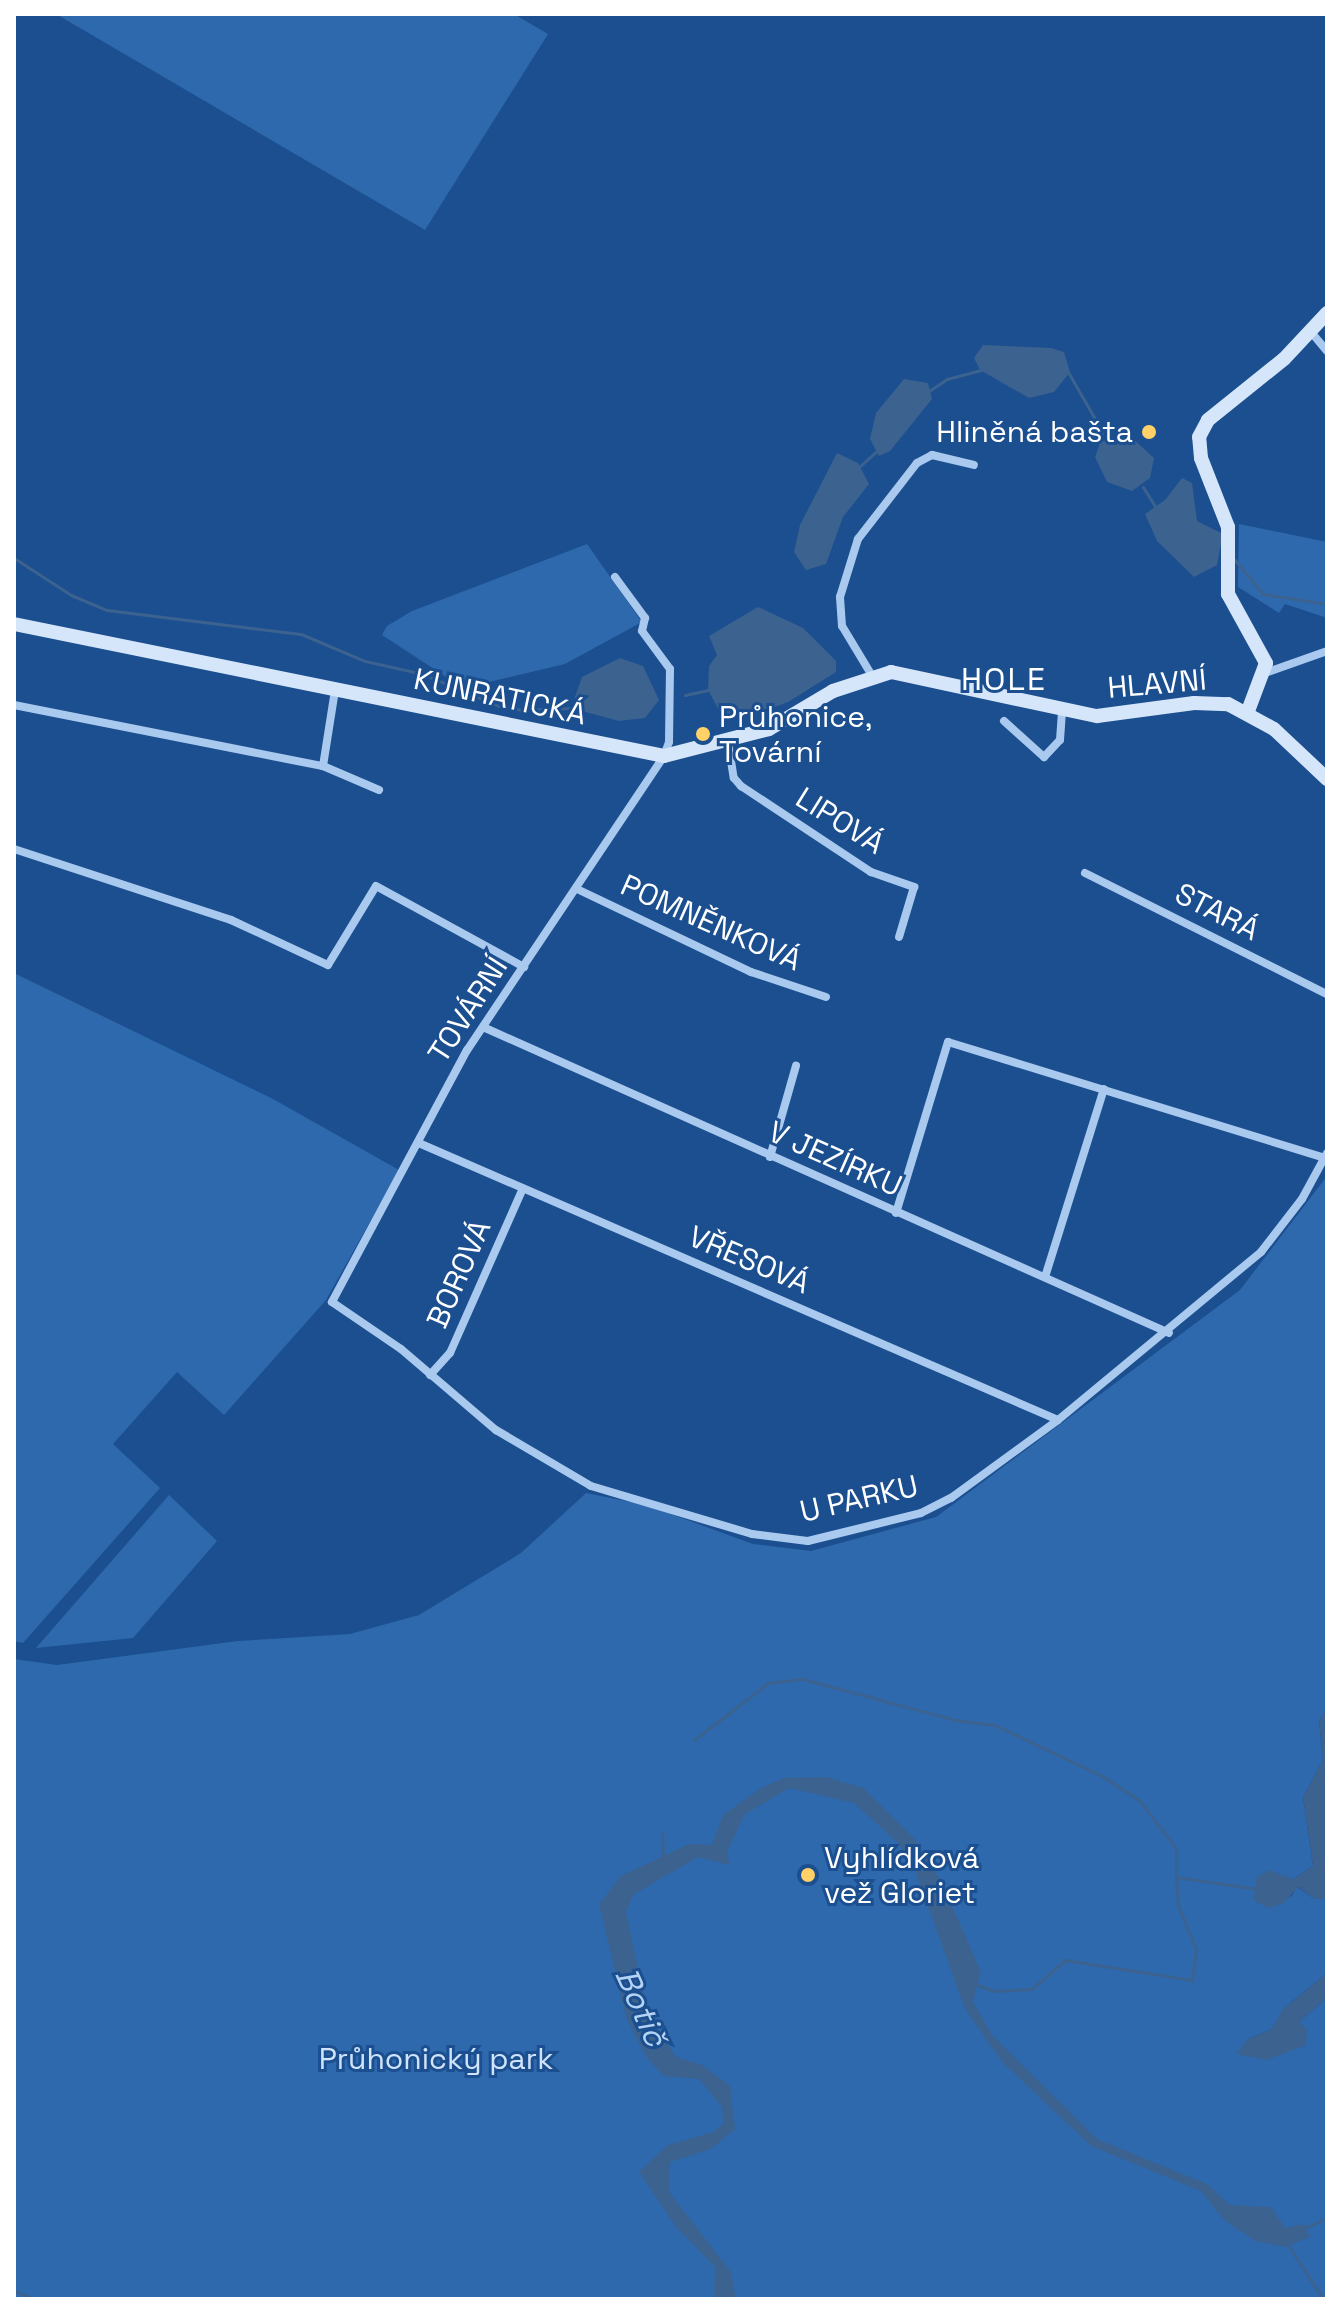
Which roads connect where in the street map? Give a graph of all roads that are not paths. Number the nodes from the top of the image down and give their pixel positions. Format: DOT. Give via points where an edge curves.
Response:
graph roads {
  1 [pos="1327,313"];
  2 [pos="1311,332"];
  3 [pos="1327,351"];
  4 [pos="974,465"];
  5 [pos="615,577"];
  6 [pos="14,624"];
  7 [pos="1327,651"];
  8 [pos="1265,673"];
  9 [pos="871,674"];
  10 [pos="964,685"];
  11 [pos="335,690"];
  12 [pos="14,705"];
  13 [pos="1062,709"];
  14 [pos="1248,711"];
  15 [pos="1004,721"];
  16 [pos="728,742"];
  17 [pos="664,756"];
  18 [pos="323,766"];
  19 [pos="1327,779"];
  20 [pos="379,790"];
  21 [pos="14,849"];
  22 [pos="1085,873"];
  23 [pos="577,889"];
  24 [pos="899,937"];
  25 [pos="524,967"];
  26 [pos="1327,994"];
  27 [pos="826,997"];
  28 [pos="483,1027"];
  29 [pos="796,1066"];
  30 [pos="1104,1089"];
  31 [pos="421,1144"];
  32 [pos="1326,1156"];
  33 [pos="770,1157"];
  34 [pos="523,1188"];
  35 [pos="896,1213"];
  36 [pos="1045,1277"];
  37 [pos="332,1302"];
  38 [pos="1169,1333"];
  39 [pos="430,1375"];
  40 [pos="1058,1420"];
  1 -- 2 [label="street"];
  2 -- 3 [label="street"];
  2 -- 8 [label="street" via="1216,412 1199,437 1201,458 1228,527 1228,594 1263,657"];
  4 -- 9 [label="street" via="932,455 917,463 858,539 840,597 842,626"];
  5 -- 17 [label="street" via="645,618 642,631 670,669 669,742"];
  6 -- 11 [label="street, KUNRATICKÁ"];
  7 -- 8 [label="street"];
  8 -- 14 [label="street"];
  9 -- 10 [label="street, KUNRATICKÁ" via="908,674"];
  9 -- 16 [label="street, KUNRATICKÁ" via="769,729"];
  10 -- 13 [label="street, HLAVNÍ"];
  11 -- 17 [label="street, KUNRATICKÁ"];
  11 -- 18 [label="street"];
  12 -- 18 [label="street"];
  13 -- 14 [label="street, HLAVNÍ" via="1126,716 1194,703"];
  13 -- 15 [label="street" via="1060,740 1044,757"];
  14 -- 19 [label="street, HLAVNÍ"];
  16 -- 17 [label="street, KUNRATICKÁ"];
  16 -- 24 [label="street, LIPOVÁ" via="734,778 741,786 871,872 914,887"];
  17 -- 23 [label="street, TOVÁRNÍ"];
  18 -- 20 [label="street"];
  21 -- 25 [label="street" via="231,920 328,965 376,886"];
  22 -- 26 [label="street, STARÁ"];
  23 -- 25 [label="street, TOVÁRNÍ"];
  23 -- 27 [label="street, POMNĚNKOVÁ" via="751,972"];
  25 -- 28 [label="street, TOVÁRNÍ"];
  28 -- 31 [label="street, TOVÁRNÍ"];
  28 -- 33 [label="street, V JEZÍRKU"];
  29 -- 33 [label="street"];
  30 -- 32 [label="street"];
  30 -- 35 [label="street" via="948,1042"];
  30 -- 36 [label="street"];
  31 -- 34 [label="street, VŘESOVÁ"];
  31 -- 37 [label="street, TOVÁRNÍ"];
  32 -- 38 [label="street, U PARKU" via="1302,1199 1261,1252"];
  33 -- 35 [label="street, V JEZÍRKU"];
  34 -- 39 [label="street, BOROVÁ" via="450,1353"];
  34 -- 40 [label="street, VŘESOVÁ"];
  35 -- 36 [label="street, V JEZÍRKU"];
  36 -- 38 [label="street, V JEZÍRKU"];
  37 -- 39 [label="street, U PARKU"];
  38 -- 40 [label="street, U PARKU"];
  39 -- 40 [label="street, U PARKU" via="496,1430 591,1486 752,1534 808,1541 921,1513 951,1498"];
}
